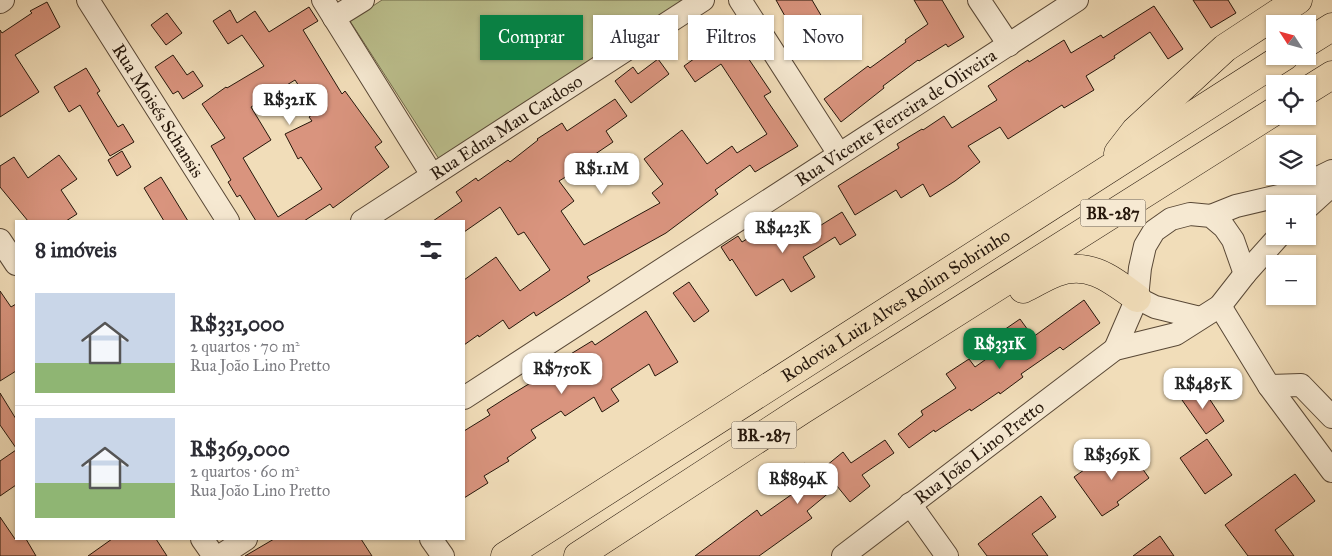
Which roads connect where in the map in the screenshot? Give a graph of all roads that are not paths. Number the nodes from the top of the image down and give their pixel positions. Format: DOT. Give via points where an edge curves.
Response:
graph roads {
  1 [pos="88,0"];
  2 [pos="363,0"];
  3 [pos="703,0"];
  4 [pos="740,0"];
  5 [pos="979,0"];
  6 [pos="1077,0"];
  7 [pos="1298,0"];
  8 [pos="329,9"];
  9 [pos="1332,27"];
  10 [pos="1316,37"];
  11 [pos="1009,45"];
  12 [pos="1271,65"];
  13 [pos="1332,75"];
  14 [pos="1316,85"];
  15 [pos="1266,117"];
  16 [pos="839,154"];
  17 [pos="1332,171"];
  18 [pos="1101,173"];
  19 [pos="432,176"];
  20 [pos="1332,185"];
  21 [pos="1316,200"];
  22 [pos="1211,216"];
  23 [pos="227,220"];
  24 [pos="364,220"];
  25 [pos="0,240"];
  26 [pos="1271,245"];
  27 [pos="15,262"];
  28 [pos="1245,274"];
  29 [pos="1137,298"];
  30 [pos="1220,306"];
  31 [pos="951,315"];
  32 [pos="1200,318"];
  33 [pos="1115,349"];
  34 [pos="1269,386"];
  35 [pos="465,397"];
  36 [pos="1332,417"];
  37 [pos="1332,471"];
  38 [pos="910,504"];
  39 [pos="203,540"];
  40 [pos="244,540"];
  41 [pos="432,540"];
  42 [pos="214,556"];
  43 [pos="220,556"];
  44 [pos="443,556"];
  45 [pos="505,556"];
  46 [pos="578,556"];
  47 [pos="843,556"];
  48 [pos="947,556"];
  1 -- 23 [label="street, Rua Moisés Schansis"];
  2 -- 8 [label="street"];
  3 -- 19 [label="street, Rua Edna Mau Cardoso"];
  4 -- 16 [label="street"];
  5 -- 11 [label="street"];
  6 -- 11 [label="street, Rua Vicente Ferreira de Oliveira"];
  7 -- 18 [label="highway, BR-287" via="1225,48 1135,131"];
  8 -- 19 [label="street"];
  9 -- 10 [label="highway"];
  11 -- 16 [label="street, Rua Vicente Ferreira de Oliveira"];
  12 -- 18 [label="highway, Rodovia Luiz Alves Rolim Sobrinho / BR-287"];
  13 -- 14 [label="highway"];
  15 -- 31 [label="highway, Rodovia Luiz Alves Rolim Sobrinho / BR-287"];
  16 -- 35 [label="street, Rua Vicente Ferreira de Oliveira"];
  17 -- 22 [label="street" via="1283,195 1236,206"];
  18 -- 45 [label="highway, Rodovia Luiz Alves Rolim Sobrinho / BR-287"];
  19 -- 24 [label="street, Rua Edna Mau Cardoso"];
  20 -- 21 [label="street"];
  22 -- 28 [label="street" via="1233,240"];
  22 -- 29 [label="street" via="1190,214 1172,219 1154,231 1145,246"];
  25 -- 27 [label="street"];
  26 -- 28 [label="street, Rua João Lino Pretto"];
  28 -- 30 [label="street, Rua João Lino Pretto"];
  29 -- 31 [label="highway" via="1098,272 1076,268 1055,272 1005,297"];
  29 -- 32 [label="street" via="1156,307"];
  29 -- 33 [label="street, Rua João Lino Pretto"];
  30 -- 32 [label="street, Rua João Lino Pretto"];
  30 -- 34 [label="street"];
  31 -- 46 [label="highway, Rodovia Luiz Alves Rolim Sobrinho / BR-287"];
  32 -- 33 [label="street, Rua João Lino Pretto" via="1176,334"];
  33 -- 38 [label="street, Rua João Lino Pretto"];
  34 -- 36 [label="street" via="1301,385"];
  34 -- 37 [label="street"];
  38 -- 47 [label="street, Rua João Lino Pretto"];
  38 -- 48 [label="street"];
  39 -- 42 [label="street"];
  40 -- 43 [label="street"];
  41 -- 44 [label="street"];
}
